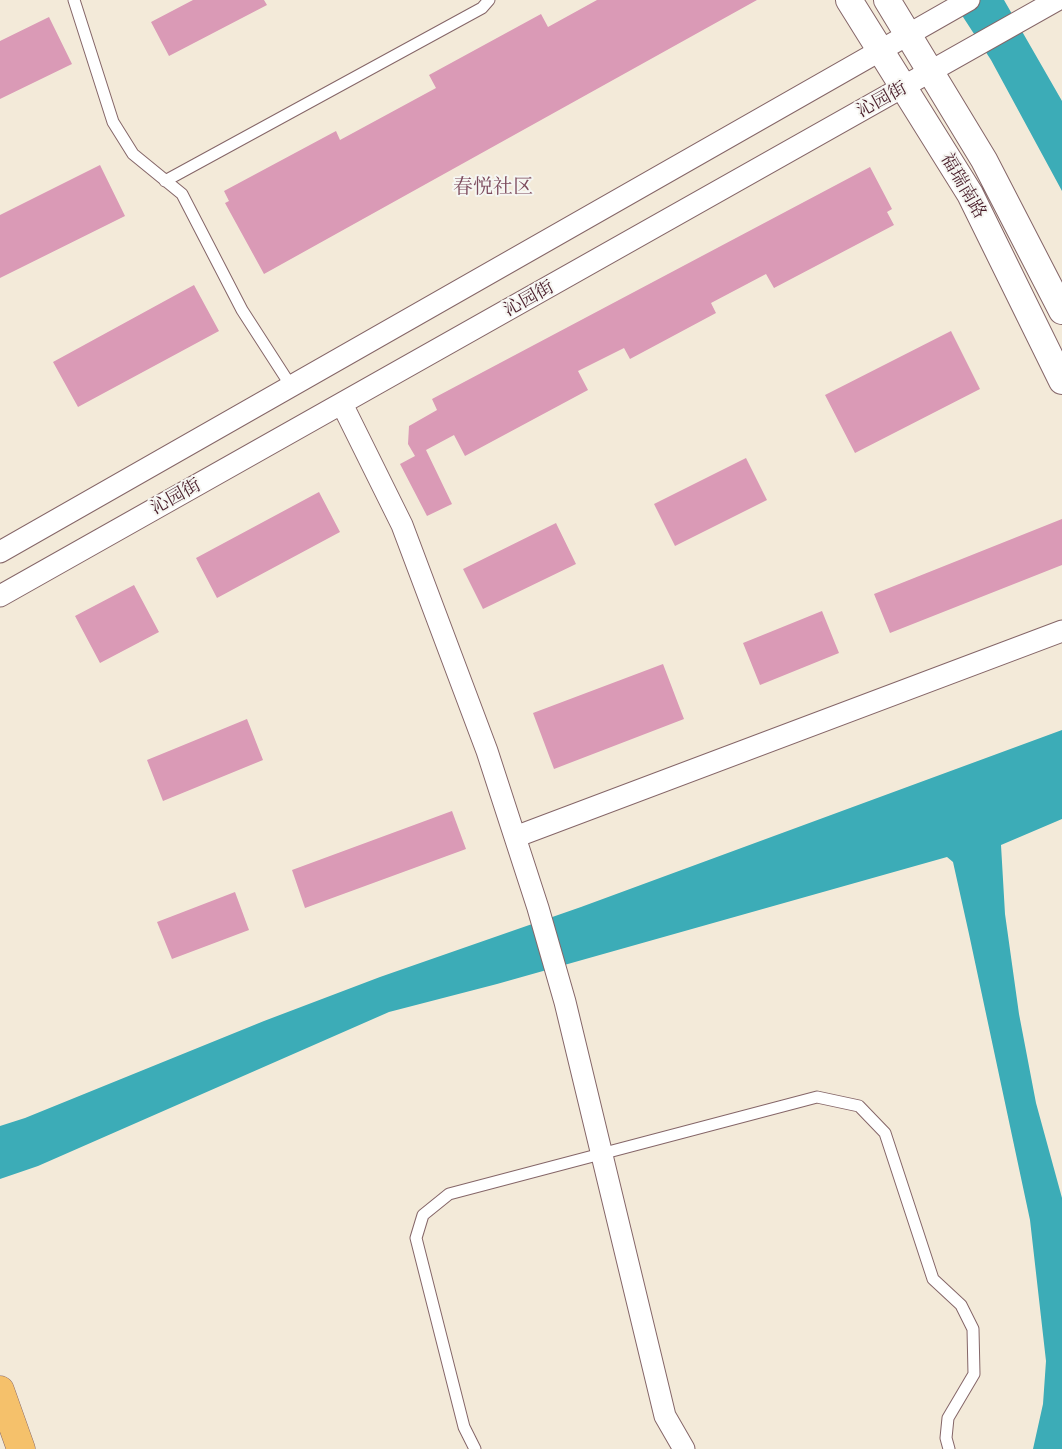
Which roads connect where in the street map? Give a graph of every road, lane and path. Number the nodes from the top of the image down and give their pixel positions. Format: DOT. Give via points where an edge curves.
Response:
graph roads {
  1 [pos="74,0"];
  2 [pos="489,0"];
  3 [pos="849,0"];
  4 [pos="887,0"];
  5 [pos="969,0"];
  6 [pos="1057,0"];
  7 [pos="908,34"];
  8 [pos="880,50"];
  9 [pos="930,72"];
  10 [pos="904,88"];
  11 [pos="165,181"];
  12 [pos="1062,311"];
  13 [pos="1062,381"];
  14 [pos="291,386"];
  15 [pos="342,404"];
  16 [pos="0,552"];
  17 [pos="0,596"];
  18 [pos="1062,631"];
  19 [pos="515,837"];
  20 [pos="601,1153"];
  21 [pos="0,1390"];
  22 [pos="21,1449"];
  23 [pos="475,1449"];
  24 [pos="684,1449"];
  25 [pos="949,1449"];
  1 -- 11 [label="lane" via="113,122 133,154"];
  2 -- 11 [label="lane" via="482,8"];
  3 -- 8 [label="street, 福瑞南路"];
  4 -- 7 [label="street, 福瑞南路"];
  5 -- 7 [label="street"];
  6 -- 9 [label="street, 沁园街"];
  7 -- 8 [label="street"];
  7 -- 9 [label="street, 福瑞南路"];
  8 -- 10 [label="street, 福瑞南路"];
  8 -- 14 [label="street"];
  9 -- 10 [label="street, 沁园街"];
  9 -- 12 [label="street, 福瑞南路" via="984,160"];
  10 -- 13 [label="street, 福瑞南路" via="970,194"];
  10 -- 15 [label="street, 沁园街"];
  11 -- 14 [label="lane" via="182,194 242,310"];
  14 -- 16 [label="street"];
  15 -- 17 [label="street, 沁园街"];
  15 -- 19 [label="street" via="402,525 487,751"];
  18 -- 19 [label="street"];
  19 -- 20 [label="street" via="564,1002"];
  20 -- 23 [label="lane" via="449,1194 423,1216 416,1238 464,1427"];
  20 -- 24 [label="street" via="665,1416"];
  20 -- 25 [label="lane" via="817,1097 859,1106 885,1134 933,1279 962,1306 973,1329 974,1374 948,1418 946,1438"];
  21 -- 22 [label="highway"];
}
